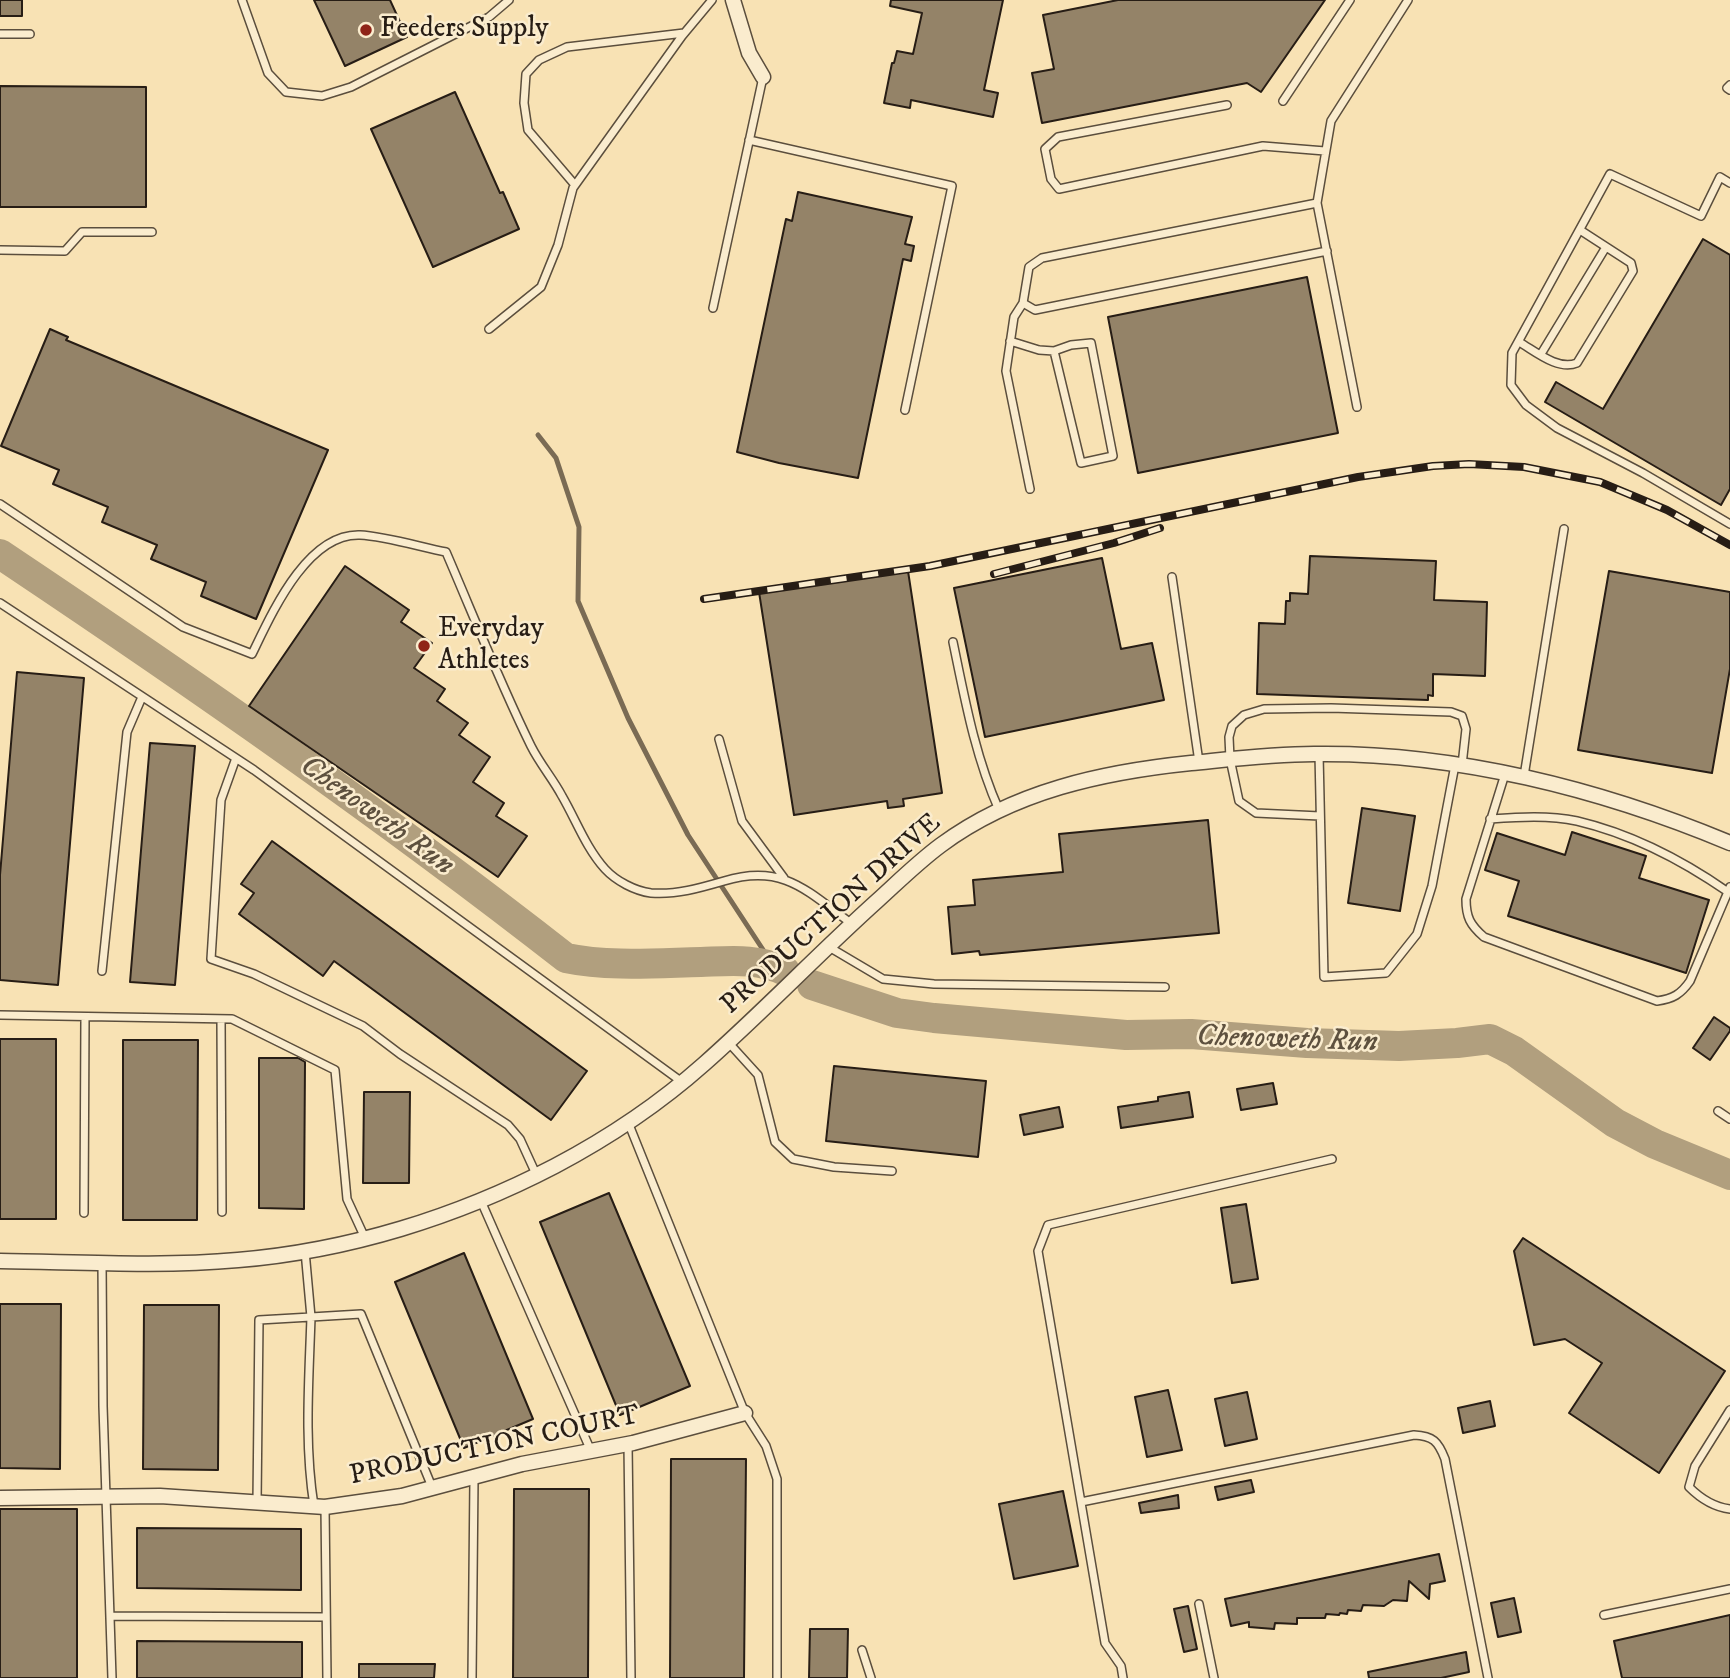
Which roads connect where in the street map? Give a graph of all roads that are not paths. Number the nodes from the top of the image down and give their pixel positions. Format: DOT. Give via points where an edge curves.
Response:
graph roads {
  1 [pos="242,0"];
  2 [pos="509,0"];
  3 [pos="712,0"];
  4 [pos="733,0"];
  5 [pos="1350,0"];
  6 [pos="1408,0"];
  7 [pos="684,33"];
  8 [pos="0,34"];
  9 [pos="30,34"];
  10 [pos="762,77"];
  11 [pos="1283,101"];
  12 [pos="1227,104"];
  13 [pos="749,139"];
  14 [pos="1325,151"];
  15 [pos="1730,183"];
  16 [pos="575,185"];
  17 [pos="1317,203"];
  18 [pos="1580,230"];
  19 [pos="152,232"];
  20 [pos="1606,247"];
  21 [pos="0,250"];
  22 [pos="1327,251"];
  23 [pos="1023,303"];
  24 [pos="713,308"];
  25 [pos="489,329"];
  26 [pos="1010,341"];
  27 [pos="1519,342"];
  28 [pos="1054,351"];
  29 [pos="1541,354"];
  30 [pos="1357,407"];
  31 [pos="905,410"];
  32 [pos="1030,489"];
  33 [pos="0,504"];
  34 [pos="1730,524"];
  35 [pos="1564,529"];
  36 [pos="1172,577"];
  37 [pos="0,603"];
  38 [pos="953,642"];
  39 [pos="142,697"];
  40 [pos="719,739"];
  41 [pos="1319,753"];
  42 [pos="236,758"];
  43 [pos="1230,759"];
  44 [pos="1199,762"];
  45 [pos="1458,765"];
  46 [pos="1505,774"];
  47 [pos="1524,777"];
  48 [pos="999,810"];
  49 [pos="1320,816"];
  50 [pos="1490,819"];
  51 [pos="1730,843"];
  52 [pos="784,879"];
  53 [pos="1729,889"];
  54 [pos="852,924"];
  55 [pos="828,946"];
  56 [pos="102,971"];
  57 [pos="1165,987"];
  58 [pos="0,1015"];
  59 [pos="85,1017"];
  60 [pos="221,1019"];
  61 [pos="728,1042"];
  62 [pos="682,1082"];
  63 [pos="1718,1111"];
  64 [pos="1730,1119"];
  65 [pos="628,1122"];
  66 [pos="1332,1159"];
  67 [pos="892,1171"];
  68 [pos="536,1174"];
  69 [pos="481,1201"];
  70 [pos="222,1212"];
  71 [pos="84,1213"];
  72 [pos="365,1238"];
  73 [pos="305,1251"];
  74 [pos="0,1261"];
  75 [pos="102,1262"];
  76 [pos="311,1317"];
  77 [pos="1730,1410"];
  78 [pos="746,1413"];
  79 [pos="628,1444"];
  80 [pos="591,1451"];
  81 [pos="474,1477"];
  82 [pos="432,1488"];
  83 [pos="106,1496"];
  84 [pos="0,1497"];
  85 [pos="257,1502"];
  86 [pos="1081,1502"];
  87 [pos="319,1506"];
  88 [pos="1730,1509"];
  89 [pos="1730,1589"];
  90 [pos="1199,1604"];
  91 [pos="1604,1615"];
  92 [pos="110,1616"];
  93 [pos="326,1617"];
  94 [pos="862,1650"];
  95 [pos="112,1678"];
  96 [pos="327,1678"];
  97 [pos="472,1678"];
  98 [pos="631,1678"];
  99 [pos="778,1678"];
  100 [pos="871,1678"];
  101 [pos="1123,1678"];
  102 [pos="1214,1678"];
  103 [pos="1488,1678"];
  1 -- 2 [label="lane" via="268,73 286,92 322,96 351,87 489,17"];
  3 -- 7 [label="lane"];
  4 -- 10 [label="street"];
  5 -- 11 [label="lane"];
  6 -- 14 [label="lane" via="1331,121"];
  7 -- 16 [label="lane"];
  7 -- 16 [label="lane" via="567,47 539,60 526,74 523,103 528,130"];
  8 -- 9 [label="lane"];
  10 -- 13 [label="lane"];
  12 -- 14 [label="lane" via="1058,137 1045,149 1051,179 1059,190 1264,146"];
  13 -- 24 [label="lane"];
  13 -- 31 [label="lane" via="953,186"];
  14 -- 17 [label="lane"];
  15 -- 18 [label="lane" via="1720,177 1701,216 1610,174"];
  16 -- 25 [label="lane" via="541,287"];
  17 -- 22 [label="lane"];
  17 -- 23 [label="lane" via="1042,258 1029,267"];
  18 -- 20 [label="lane"];
  18 -- 27 [label="lane"];
  19 -- 21 [label="lane" via="82,232 65,251"];
  20 -- 29 [label="lane"];
  20 -- 29 [label="lane" via="1631,262 1633,271 1577,363 1560,364"];
  22 -- 23 [label="lane" via="1035,310"];
  22 -- 30 [label="lane"];
  23 -- 26 [label="lane" via="1014,317"];
  26 -- 28 [label="lane"];
  26 -- 32 [label="lane" via="1006,371"];
  27 -- 29 [label="lane"];
  27 -- 34 [label="lane" via="1512,354 1511,385 1526,405 1557,428"];
  28 -- 28 [label="lane" via="1081,463 1113,456 1091,343"];
  33 -- 52 [label="lane" via="183,626 252,654 301,569 326,543 359,535 446,552 532,748 607,872 626,886 665,894 753,874"];
  35 -- 47 [label="lane"];
  36 -- 44 [label="lane"];
  37 -- 39 [label="lane"];
  38 -- 48 [label="lane" via="972,735"];
  39 -- 42 [label="lane"];
  39 -- 56 [label="lane" via="127,732"];
  40 -- 52 [label="lane" via="742,821"];
  41 -- 43 [label="street, PRODUCTION DRIVE"];
  41 -- 45 [label="street, PRODUCTION DRIVE"];
  41 -- 49 [label="lane"];
  42 -- 62 [label="lane"];
  42 -- 68 [label="lane" via="221,800 211,959 254,974 363,1026 508,1125"];
  43 -- 44 [label="street, PRODUCTION DRIVE"];
  43 -- 45 [label="lane" via="1232,726 1244,715 1264,709 1331,708 1462,716 1466,729"];
  43 -- 49 [label="lane" via="1239,801 1256,813"];
  44 -- 48 [label="street, PRODUCTION DRIVE" via="1091,778"];
  45 -- 46 [label="street, PRODUCTION DRIVE"];
  45 -- 49 [label="lane" via="1418,934 1386,973 1324,977"];
  46 -- 47 [label="street, PRODUCTION DRIVE"];
  46 -- 50 [label="lane"];
  47 -- 51 [label="street, PRODUCTION DRIVE" via="1658,814"];
  48 -- 54 [label="street, PRODUCTION DRIVE" via="939,846"];
  50 -- 53 [label="lane" via="1576,821 1658,849"];
  50 -- 53 [label="lane" via="1466,899 1466,915 1473,928 1484,937 1657,1001 1683,992"];
  52 -- 54 [label="lane"];
  54 -- 55 [label="street, PRODUCTION DRIVE"];
  55 -- 57 [label="lane" via="883,979 934,984"];
  55 -- 61 [label="street, PRODUCTION DRIVE"];
  58 -- 59 [label="lane"];
  59 -- 60 [label="lane"];
  59 -- 71 [label="lane"];
  60 -- 70 [label="lane"];
  60 -- 72 [label="lane" via="232,1019 335,1070 347,1199"];
  61 -- 62 [label="street, PRODUCTION DRIVE"];
  61 -- 67 [label="lane" via="758,1075 775,1142 793,1159"];
  62 -- 65 [label="street, PRODUCTION DRIVE"];
  63 -- 64 [label="lane"];
  65 -- 68 [label="street, PRODUCTION DRIVE"];
  65 -- 78 [label="lane"];
  66 -- 86 [label="lane" via="1048,1225 1038,1251"];
  68 -- 69 [label="street, PRODUCTION DRIVE"];
  69 -- 72 [label="street, PRODUCTION DRIVE"];
  69 -- 80 [label="lane"];
  72 -- 73 [label="street, PRODUCTION DRIVE"];
  73 -- 75 [label="street, PRODUCTION DRIVE" via="233,1261"];
  73 -- 76 [label="lane"];
  74 -- 75 [label="street, PRODUCTION DRIVE"];
  75 -- 83 [label="lane"];
  76 -- 82 [label="lane" via="361,1314"];
  76 -- 85 [label="lane" via="259,1320"];
  76 -- 87 [label="lane" via="309,1474"];
  77 -- 88 [label="lane" via="1695,1466 1689,1487 1702,1499"];
  78 -- 79 [label="street, PRODUCTION COURT"];
  78 -- 99 [label="lane" via="766,1446 777,1479"];
  79 -- 80 [label="street, PRODUCTION COURT"];
  79 -- 98 [label="lane"];
  80 -- 81 [label="street, PRODUCTION COURT"];
  81 -- 82 [label="street, PRODUCTION COURT"];
  81 -- 97 [label="lane"];
  82 -- 87 [label="street, PRODUCTION COURT"];
  83 -- 84 [label="street, PRODUCTION COURT"];
  83 -- 85 [label="street, PRODUCTION COURT"];
  83 -- 92 [label="lane"];
  85 -- 87 [label="street, PRODUCTION COURT"];
  86 -- 101 [label="lane" via="1105,1643 1121,1666"];
  86 -- 103 [label="lane" via="1414,1435 1428,1436 1439,1443 1445,1459"];
  87 -- 93 [label="lane"];
  89 -- 91 [label="lane"];
  90 -- 102 [label="lane"];
  92 -- 93 [label="lane"];
  92 -- 95 [label="lane"];
  93 -- 96 [label="lane"];
  94 -- 100 [label="lane"];
}
